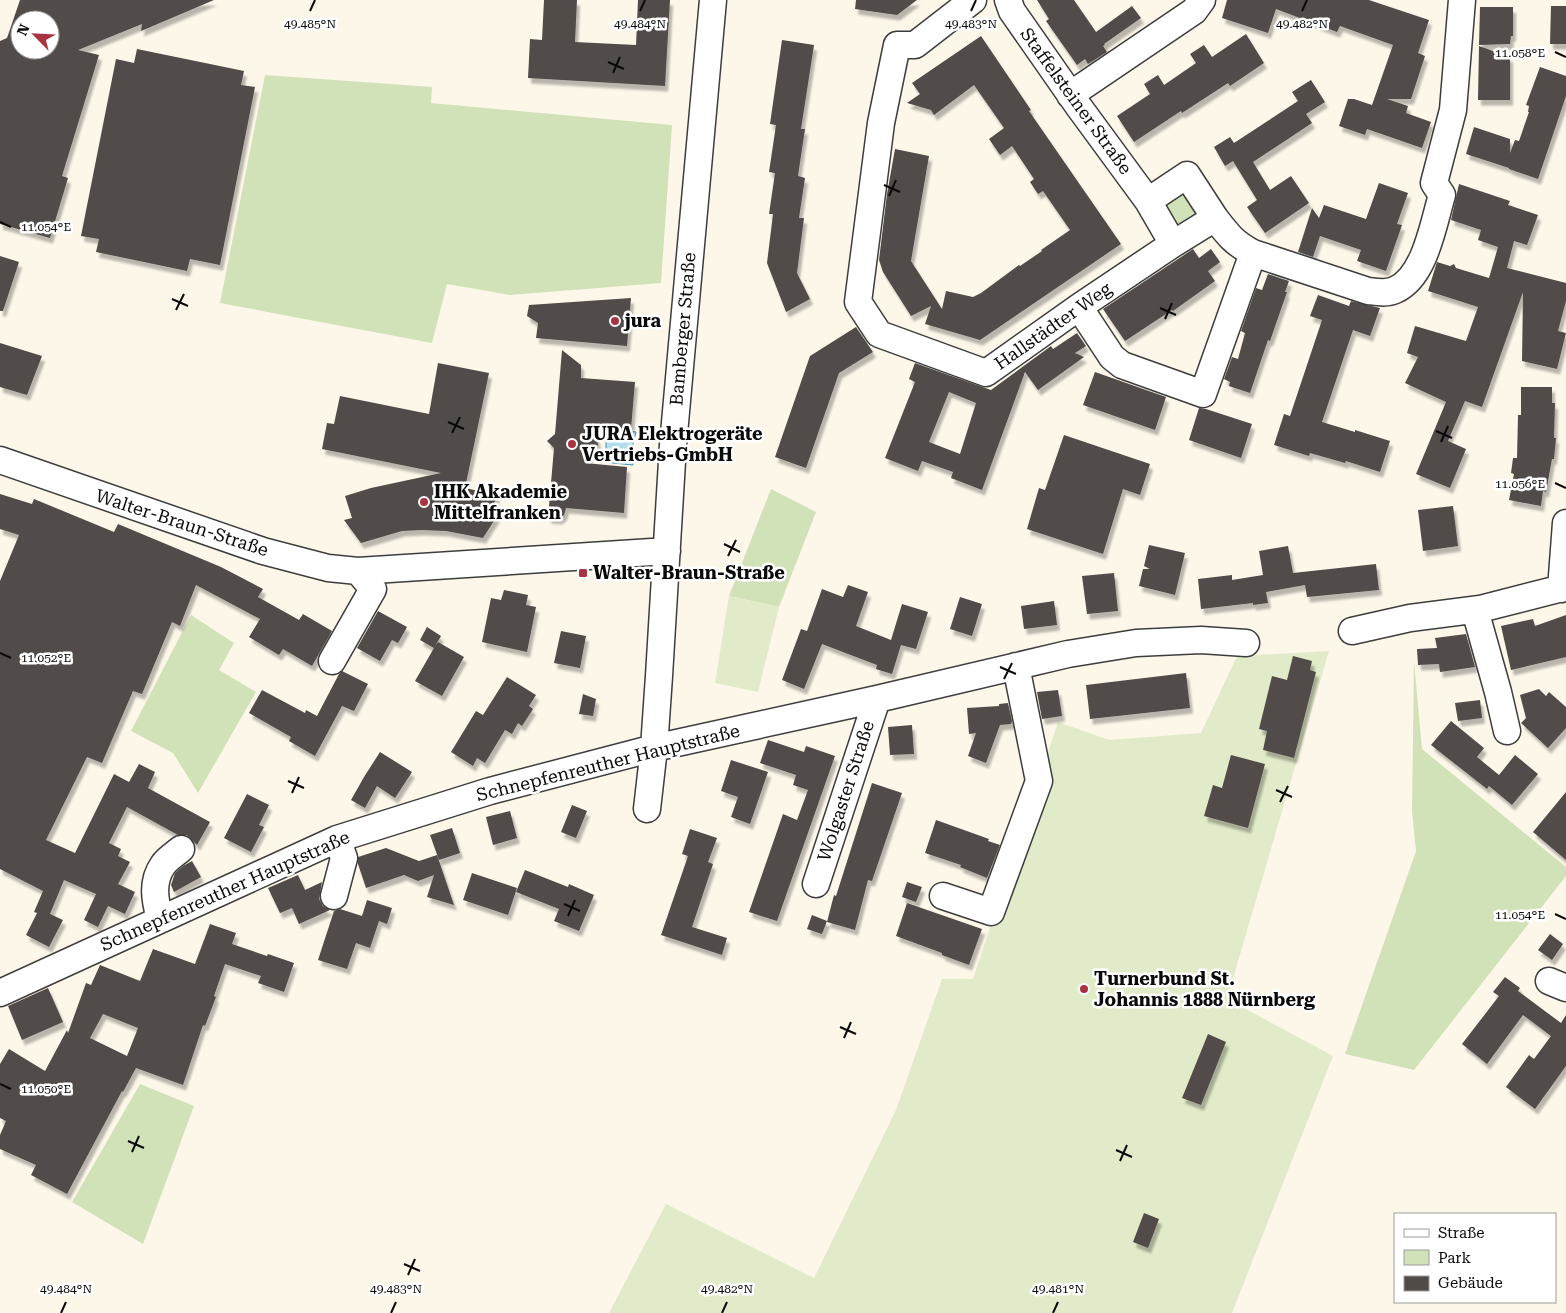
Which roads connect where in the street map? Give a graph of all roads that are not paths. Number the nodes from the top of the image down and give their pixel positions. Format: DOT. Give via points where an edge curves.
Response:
graph roads {
  1 [pos="713,0"];
  2 [pos="973,0"];
  3 [pos="1008,0"];
  4 [pos="1202,0"];
  5 [pos="1462,0"];
  6 [pos="1070,95"];
  7 [pos="1148,201"];
  8 [pos="1215,218"];
  9 [pos="1169,247"];
  10 [pos="1253,253"];
  11 [pos="1079,307"];
  12 [pos="0,460"];
  13 [pos="1566,523"];
  14 [pos="667,552"];
  15 [pos="358,572"];
  16 [pos="1564,588"];
  17 [pos="1475,610"];
  18 [pos="1352,631"];
  19 [pos="1246,643"];
  20 [pos="332,661"];
  21 [pos="1016,666"];
  22 [pos="877,699"];
  23 [pos="1507,731"];
  24 [pos="654,748"];
  25 [pos="647,808"];
  26 [pos="337,839"];
  27 [pos="181,849"];
  28 [pos="816,884"];
  29 [pos="334,896"];
  30 [pos="943,896"];
  31 [pos="160,919"];
  32 [pos="0,993"];
  1 -- 14 [label="street, Bamberger Straße" via="673,445"];
  2 -- 11 [label="street, Hallstädter Weg" via="915,45 897,45 881,123 858,302 879,334 986,374"];
  3 -- 6 [label="street, Staffelsteiner Straße" via="1012,11"];
  4 -- 6 [label="street" via="1194,12"];
  5 -- 10 [label="street" via="1453,110 1434,183 1442,195 1416,272 1393,291 1368,291"];
  6 -- 7 [label="street, Staffelsteiner Straße"];
  7 -- 8 [label="street" via="1187,175"];
  7 -- 9 [label="street, Staffelsteiner Straße"];
  8 -- 9 [label="street"];
  8 -- 10 [label="street" via="1228,236"];
  9 -- 11 [label="street, Hallstädter Weg"];
  10 -- 11 [label="street" via="1203,394 1122,365 1112,358"];
  12 -- 15 [label="street, Walter-Braun-Straße" via="263,551 328,568"];
  13 -- 16 [label="street"];
  14 -- 15 [label="street, Walter-Braun-Straße"];
  14 -- 24 [label="street, Bamberger Straße"];
  15 -- 20 [label="street" via="373,588"];
  16 -- 17 [label="street"];
  17 -- 18 [label="street" via="1410,618"];
  17 -- 23 [label="street"];
  19 -- 21 [label="street, Schnepfenreuther Hauptstraße" via="1202,640 1136,643"];
  21 -- 22 [label="street, Schnepfenreuther Hauptstraße"];
  21 -- 30 [label="street" via="1039,781 991,912"];
  22 -- 24 [label="street, Schnepfenreuther Hauptstraße"];
  22 -- 28 [label="street, Wolgaster Straße"];
  24 -- 25 [label="street, Bamberger Straße"];
  24 -- 26 [label="street, Schnepfenreuther Hauptstraße" via="490,791"];
  26 -- 29 [label="street" via="344,858"];
  26 -- 31 [label="street, Schnepfenreuther Hauptstraße"];
  27 -- 31 [label="street" via="163,865 156,880"];
  31 -- 32 [label="street, Schnepfenreuther Hauptstraße"];
}
